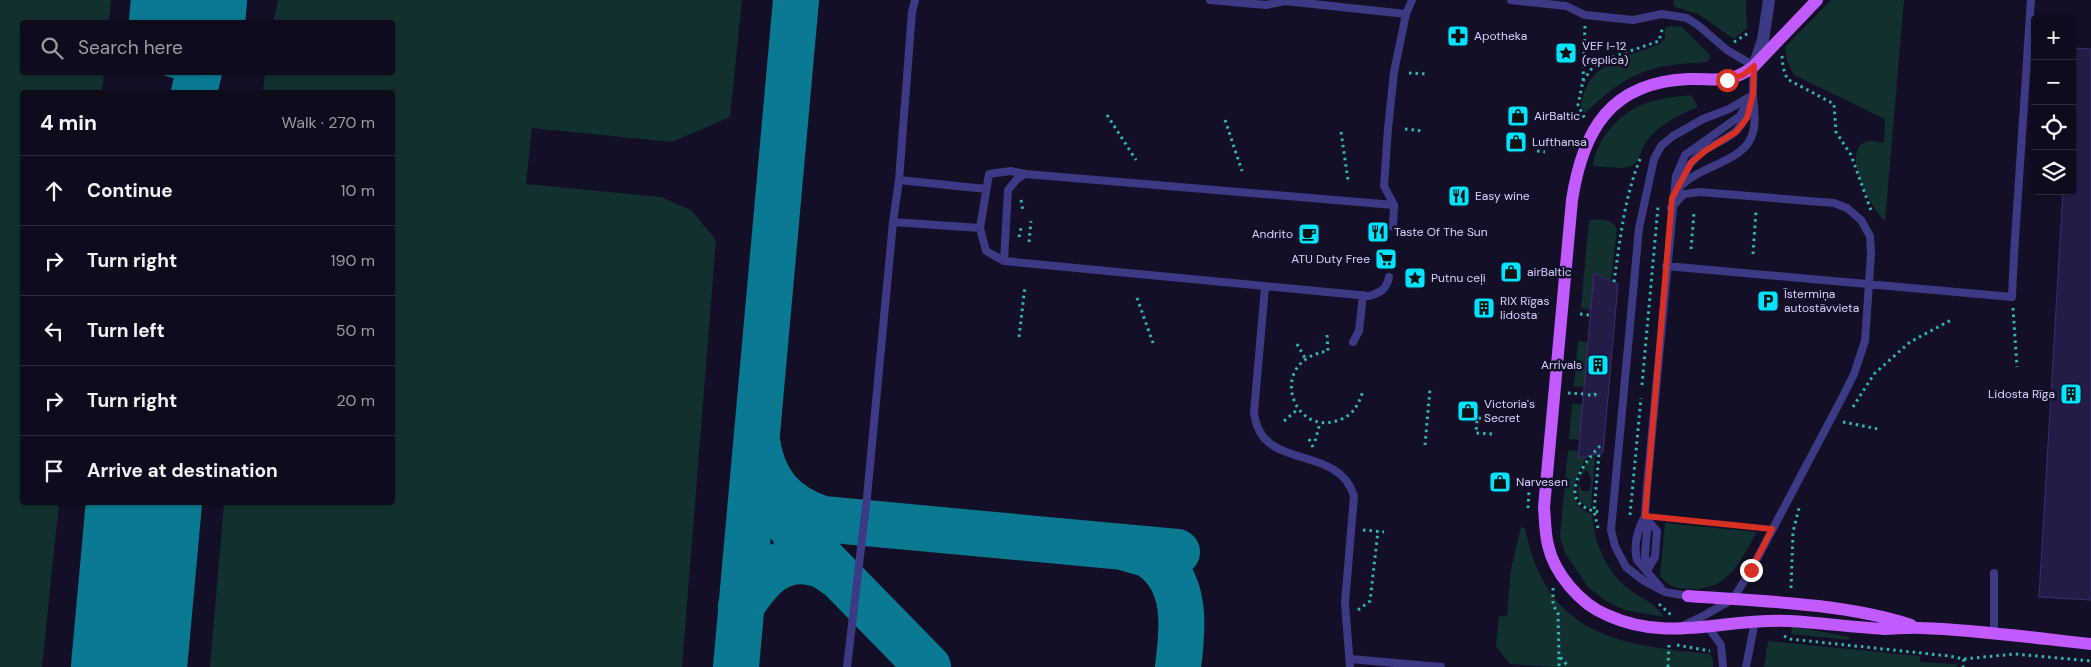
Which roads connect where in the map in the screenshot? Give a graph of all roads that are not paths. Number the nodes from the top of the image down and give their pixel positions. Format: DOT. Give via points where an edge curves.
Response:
graph roads {
  1 [pos="915,0"];
  2 [pos="1210,0"];
  3 [pos="1412,0"];
  4 [pos="1511,0"];
  5 [pos="1769,0"];
  6 [pos="1817,0"];
  7 [pos="2031,0"];
  8 [pos="1406,14"];
  9 [pos="1754,66"];
  10 [pos="1753,94"];
  11 [pos="1025,174"];
  12 [pos="899,180"];
  13 [pos="986,189"];
  14 [pos="1672,198"];
  15 [pos="1394,205"];
  16 [pos="1672,208"];
  17 [pos="893,222"];
  18 [pos="1393,227"];
  19 [pos="980,228"];
  20 [pos="1004,261"];
  21 [pos="1666,266"];
  22 [pos="1389,276"];
  23 [pos="1870,283"];
  24 [pos="1265,287"];
  25 [pos="1363,295"];
  26 [pos="1354,342"];
  27 [pos="1645,516"];
  28 [pos="1647,572"];
  29 [pos="1994,573"];
  30 [pos="1665,592"];
  31 [pos="1688,596"];
  32 [pos="1733,599"];
  33 [pos="1755,621"];
  34 [pos="1708,627"];
  35 [pos="1920,628"];
  36 [pos="1671,629"];
  37 [pos="1994,634"];
  38 [pos="2091,644"];
  39 [pos="1350,663"];
  40 [pos="847,667"];
  41 [pos="1441,667"];
  42 [pos="1723,667"];
  43 [pos="1746,667"];
  1 -- 12 [label="lane"];
  2 -- 8 [label="lane" via="1266,5 1286,1"];
  3 -- 8 [label="lane"];
  4 -- 9 [label="lane" via="1566,6 1585,15 1634,20 1662,14 1687,18 1727,50"];
  5 -- 9 [label="street" via="1763,40"];
  6 -- 9 [label="main road"];
  7 -- 23 [label="lane" via="2012,297"];
  8 -- 15 [label="lane" via="1394,72 1384,186"];
  9 -- 10 [label="lane"];
  9 -- 36 [label="main road" via="1743,75 1727,80 1664,81 1626,95 1592,133 1582,154 1572,200 1544,507 1548,546 1555,565 1570,586 1605,615 1640,626"];
  10 -- 14 [label="lane" via="1747,118 1736,132 1691,163"];
  10 -- 14 [label="lane" via="1740,116 1685,155 1676,176"];
  10 -- 14 [label="lane" via="1754,131 1750,142 1742,150 1683,182"];
  10 -- 30 [label="lane" via="1672,136 1661,146 1654,159 1639,228 1611,530 1626,566"];
  11 -- 13 [label="lane" via="1011,171 989,174"];
  11 -- 15 [label="lane"];
  11 -- 20 [label="lane" via="1008,190"];
  12 -- 13 [label="lane"];
  12 -- 17 [label="lane"];
  13 -- 19 [label="lane"];
  14 -- 16 [label="lane"];
  15 -- 18 [label="lane"];
  16 -- 21 [label="lane"];
  16 -- 23 [label="lane" via="1684,194 1700,192 1834,203 1847,208 1861,220 1870,236"];
  17 -- 19 [label="lane"];
  17 -- 40 [label="lane" via="868,497"];
  19 -- 20 [label="lane" via="986,251"];
  20 -- 24 [label="lane"];
  21 -- 23 [label="lane"];
  21 -- 27 [label="lane"];
  22 -- 25 [label="lane" via="1384,289 1377,294"];
  23 -- 32 [label="lane" via="1865,341 1854,374"];
  24 -- 25 [label="lane"];
  24 -- 39 [label="lane" via="1254,413 1258,429 1268,442 1337,470 1351,485 1354,506 1345,603"];
  25 -- 26 [label="lane" via="1359,331"];
  27 -- 28 [label="lane" via="1638,530 1635,554"];
  27 -- 28 [label="lane" via="1657,531 1655,557"];
  28 -- 30 [label="lane"];
  29 -- 37 [label="lane"];
  30 -- 31 [label="lane"];
  31 -- 32 [label="main road"];
  32 -- 35 [label="main road" via="1867,614"];
  32 -- 36 [label="lane" via="1705,616"];
  33 -- 34 [label="main road"];
  33 -- 35 [label="main road"];
  33 -- 43 [label="lane"];
  34 -- 36 [label="main road"];
  34 -- 42 [label="lane" via="1721,645"];
  35 -- 37 [label="main road"];
  37 -- 38 [label="main road"];
  39 -- 41 [label="lane"];
}
